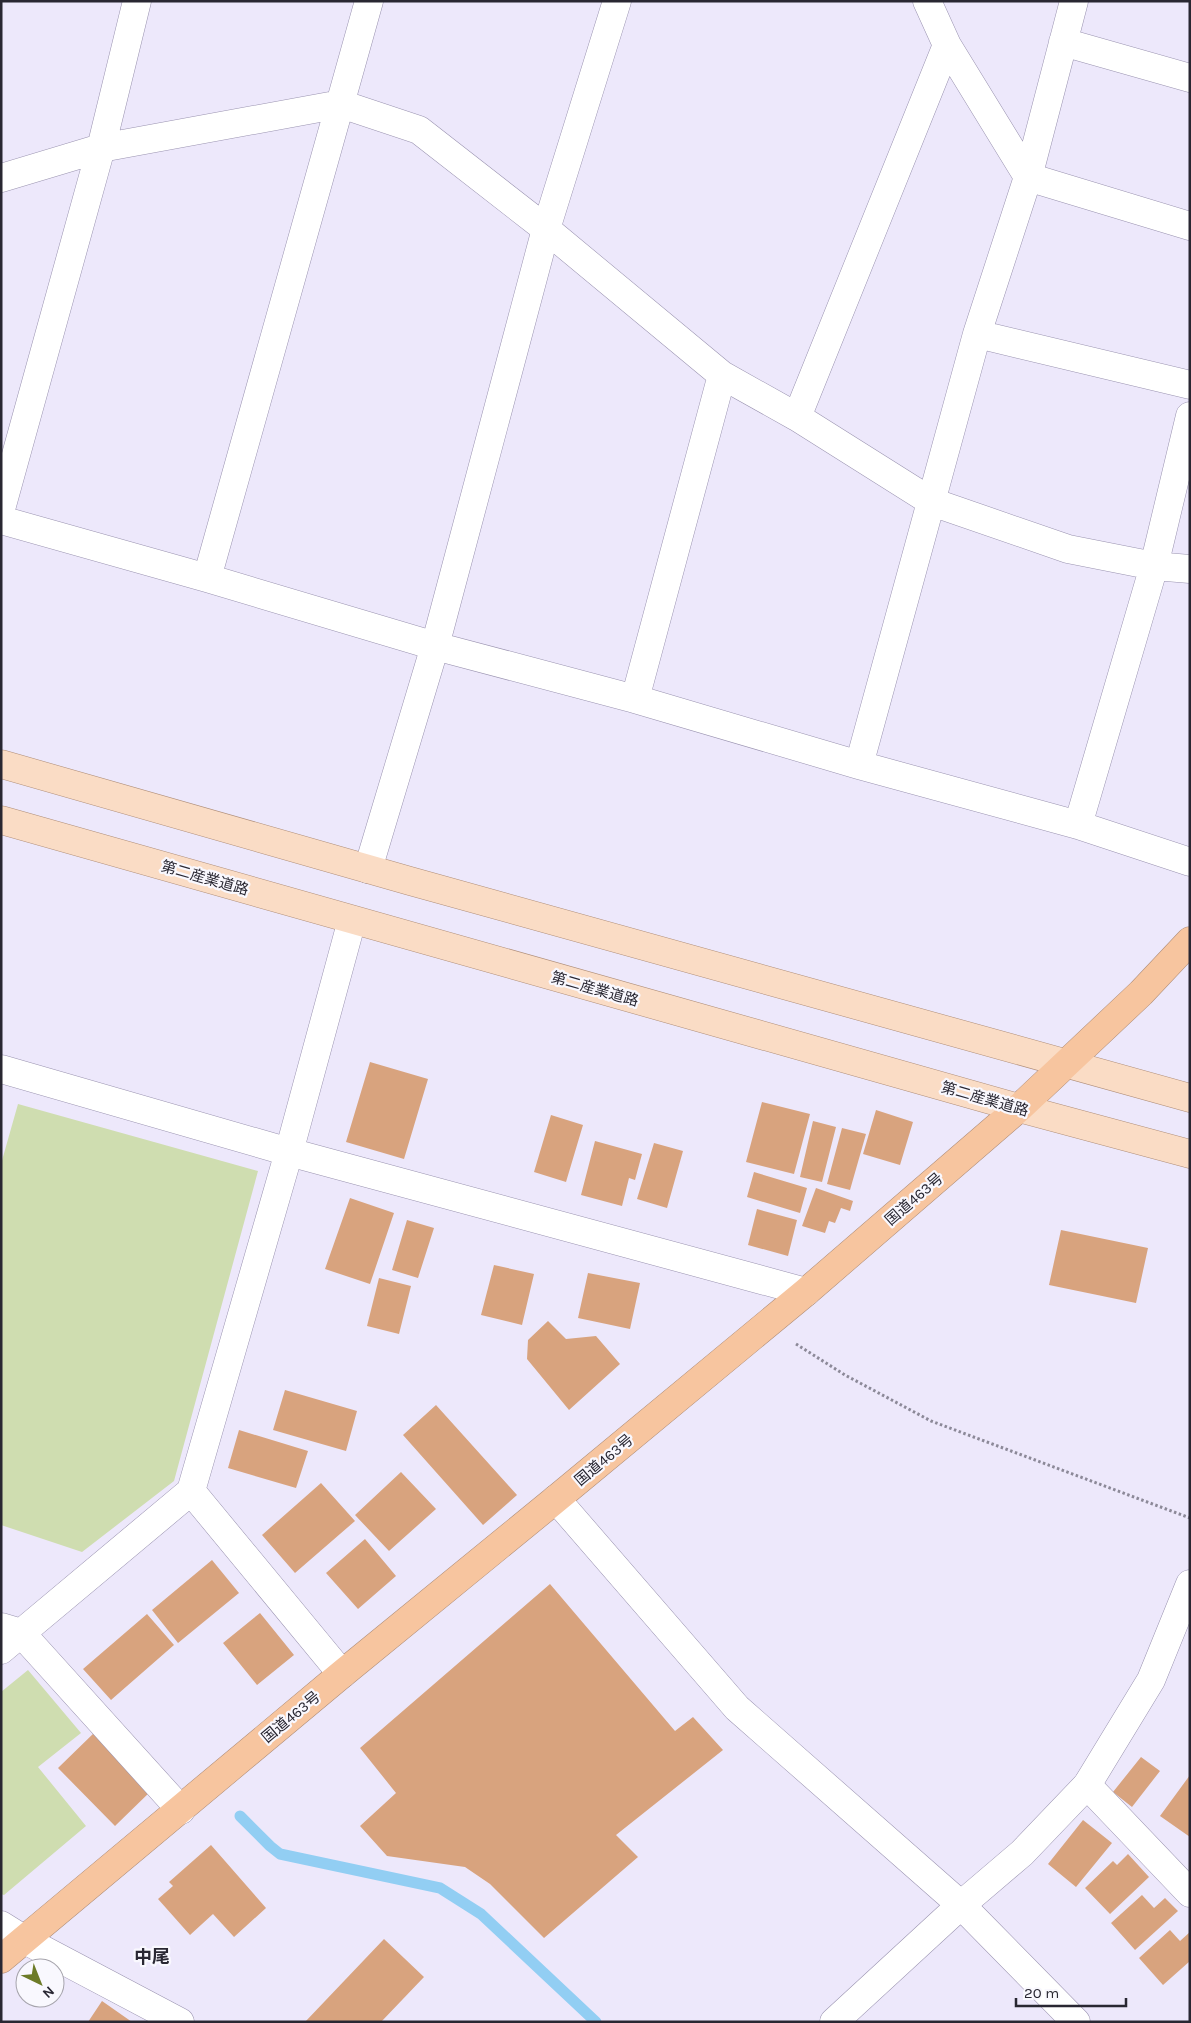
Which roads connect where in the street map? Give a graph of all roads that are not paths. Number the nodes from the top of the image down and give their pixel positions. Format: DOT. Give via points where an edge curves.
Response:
graph roads {
  1 [pos="137,1"];
  2 [pos="369,1"];
  3 [pos="617,1"];
  4 [pos="927,1"];
  5 [pos="1074,1"];
  6 [pos="1063,42"];
  7 [pos="947,45"];
  8 [pos="1190,78"];
  9 [pos="341,104"];
  10 [pos="101,148"];
  11 [pos="1028,177"];
  12 [pos="1,178"];
  13 [pos="1190,226"];
  14 [pos="546,229"];
  15 [pos="978,334"];
  16 [pos="722,375"];
  17 [pos="1190,385"];
  18 [pos="1190,416"];
  19 [pos="797,418"];
  20 [pos="932,502"];
  21 [pos="1,509"];
  22 [pos="1,520"];
  23 [pos="1154,566"];
  24 [pos="1190,570"];
  25 [pos="207,578"];
  26 [pos="435,646"];
  27 [pos="635,699"];
  28 [pos="1,764"];
  29 [pos="859,765"];
  30 [pos="1,820"];
  31 [pos="1078,826"];
  32 [pos="1190,862"];
  33 [pos="368,869"];
  34 [pos="352,920"];
  35 [pos="1190,941"];
  36 [pos="1066,1064"];
  37 [pos="1,1069"];
  38 [pos="1190,1098"];
  39 [pos="1019,1108"];
  40 [pos="290,1152"];
  41 [pos="1190,1154"];
  42 [pos="806,1292"];
  43 [pos="191,1491"];
  44 [pos="556,1499"];
  45 [pos="1190,1584"];
  46 [pos="8,1637"];
  47 [pos="342,1674"];
  48 [pos="1087,1785"];
  49 [pos="181,1810"];
  50 [pos="1190,1893"];
  51 [pos="961,1905"];
  52 [pos="1,1925"];
  53 [pos="25,1940"];
  54 [pos="1,1959"];
  55 [pos="180,2022"];
  56 [pos="834,2022"];
  57 [pos="1076,2022"];
  1 -- 10 [label="street"];
  2 -- 9 [label="street"];
  3 -- 14 [label="street"];
  4 -- 7 [label="street"];
  5 -- 6 [label="street"];
  6 -- 8 [label="street"];
  6 -- 11 [label="street"];
  7 -- 11 [label="street"];
  7 -- 19 [label="street"];
  9 -- 10 [label="street"];
  9 -- 14 [label="street" via="419,130"];
  9 -- 25 [label="street"];
  10 -- 12 [label="street"];
  10 -- 21 [label="street"];
  11 -- 13 [label="street"];
  11 -- 15 [label="street"];
  14 -- 16 [label="street"];
  14 -- 26 [label="street"];
  15 -- 17 [label="street"];
  15 -- 20 [label="street"];
  16 -- 19 [label="street"];
  16 -- 27 [label="street"];
  18 -- 23 [label="street"];
  19 -- 20 [label="street"];
  20 -- 23 [label="street" via="1068,549"];
  20 -- 29 [label="street"];
  22 -- 25 [label="street"];
  23 -- 24 [label="street"];
  23 -- 31 [label="street"];
  25 -- 26 [label="street"];
  26 -- 27 [label="street"];
  26 -- 33 [label="street"];
  27 -- 29 [label="street"];
  28 -- 33 [label="main road"];
  29 -- 31 [label="street"];
  30 -- 34 [label="main road, 第二産業道路"];
  31 -- 32 [label="street"];
  33 -- 36 [label="main road"];
  34 -- 39 [label="main road, 第二産業道路"];
  34 -- 40 [label="street"];
  35 -- 36 [label="highway, 国道463号"];
  36 -- 38 [label="main road"];
  36 -- 39 [label="highway, 国道463号"];
  37 -- 40 [label="street"];
  39 -- 41 [label="main road, 第二産業道路"];
  39 -- 42 [label="highway, 国道463号"];
  40 -- 42 [label="street"];
  40 -- 43 [label="street"];
  42 -- 44 [label="highway, 国道463号"];
  43 -- 46 [label="street"];
  43 -- 47 [label="street"];
  44 -- 47 [label="highway, 国道463号"];
  44 -- 51 [label="street" via="736,1708"];
  45 -- 48 [label="street" via="1151,1680"];
  46 -- 49 [label="street"];
  47 -- 49 [label="highway, 国道463号"];
  48 -- 50 [label="street"];
  48 -- 51 [label="street" via="1022,1853"];
  49 -- 53 [label="highway, 国道463号"];
  51 -- 56 [label="street"];
  51 -- 57 [label="street"];
  52 -- 53 [label="street"];
  53 -- 54 [label="highway, 国道463号"];
  53 -- 55 [label="street"];
}
